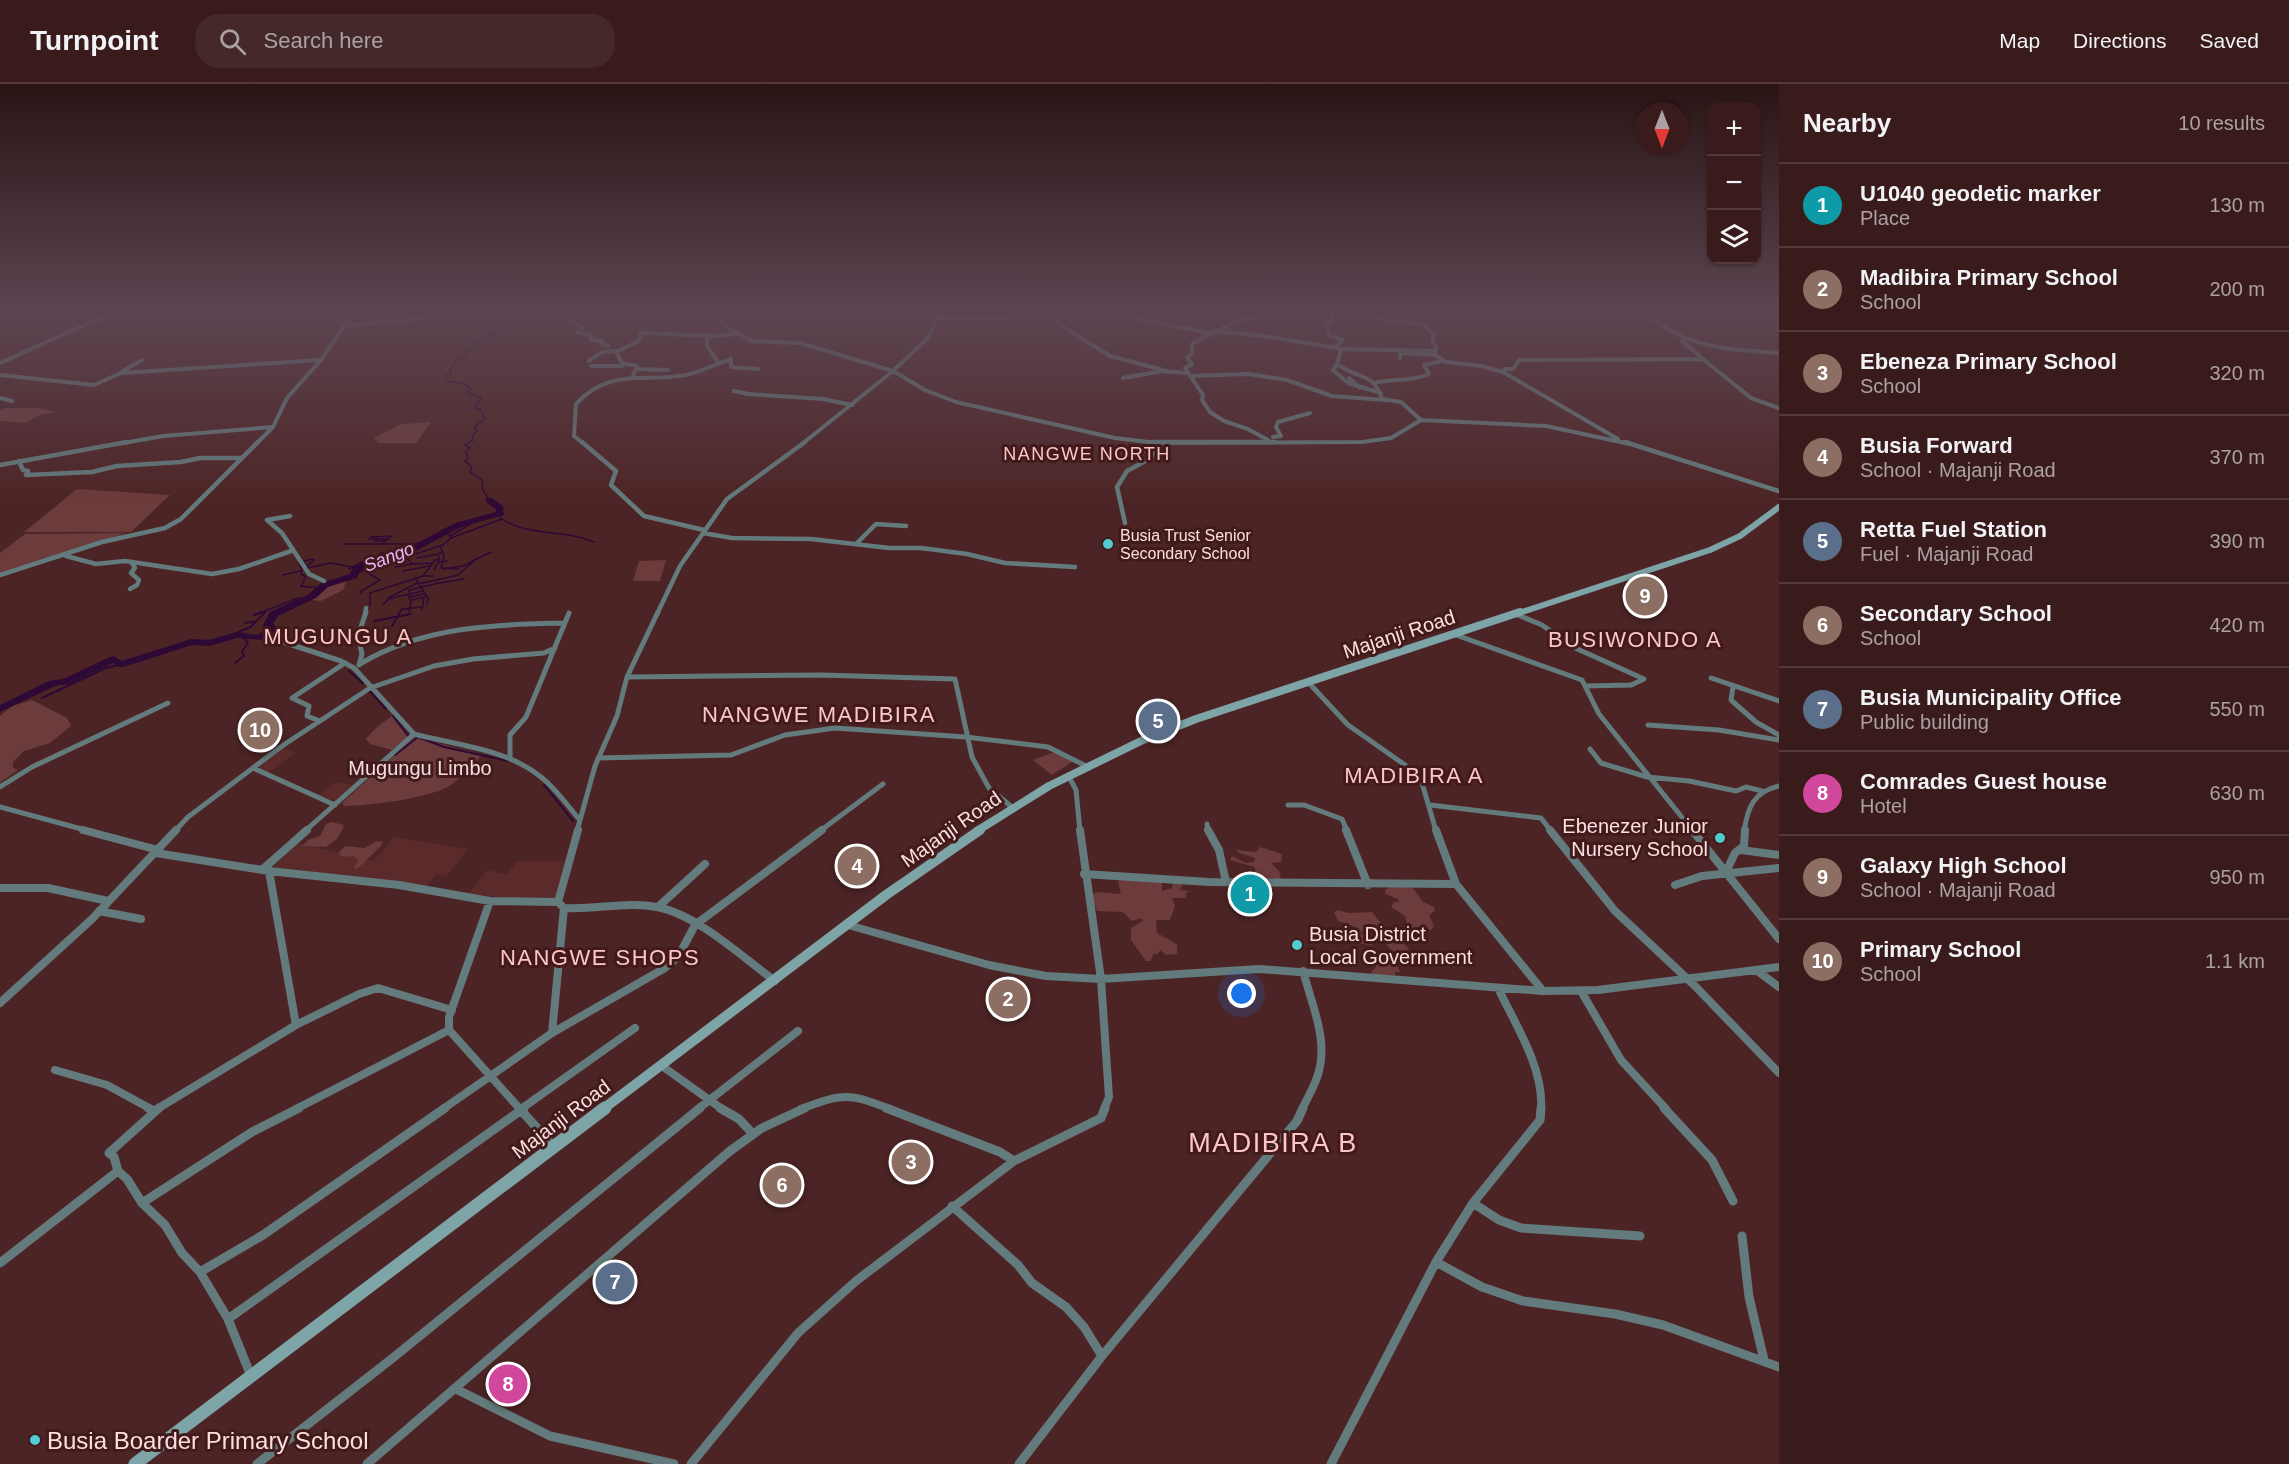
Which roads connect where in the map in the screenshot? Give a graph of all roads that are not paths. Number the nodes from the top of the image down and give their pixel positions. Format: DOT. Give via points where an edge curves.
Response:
graph roads {
  1 [pos="118,374"];
  2 [pos="308,374"];
  3 [pos="689,374"];
  4 [pos="889,374"];
  5 [pos="899,374"];
  6 [pos="1146,374"];
  7 [pos="1189,374"];
  8 [pos="1252,374"];
  9 [pos="1336,374"];
  10 [pos="1365,374"];
  11 [pos="1428,374"];
  12 [pos="1507,374"];
  13 [pos="1722,374"];
  14 [pos="0,375"];
  15 [pos="618,375"];
  16 [pos="633,376"];
  17 [pos="1123,378"];
  18 [pos="1349,378"];
  19 [pos="1374,383"];
  20 [pos="1361,388"];
  21 [pos="734,391"];
  22 [pos="1382,393"];
  23 [pos="0,398"];
  24 [pos="1385,400"];
  25 [pos="12,401"];
  26 [pos="852,405"];
  27 [pos="1779,408"];
  28 [pos="1310,413"];
  29 [pos="1421,420"];
  30 [pos="273,427"];
  31 [pos="1268,440"];
  32 [pos="1624,442"];
  33 [pos="1157,443"];
  34 [pos="1154,449"];
  35 [pos="1129,452"];
  36 [pos="241,458"];
  37 [pos="19,461"];
  38 [pos="0,465"];
  39 [pos="1779,491"];
  40 [pos="1779,507"];
  41 [pos="290,516"];
  42 [pos="1125,523"];
  43 [pos="906,526"];
  44 [pos="703,531"];
  45 [pos="857,543"];
  46 [pos="292,552"];
  47 [pos="65,555"];
  48 [pos="131,562"];
  49 [pos="1075,567"];
  50 [pos="0,575"];
  51 [pos="324,581"];
  52 [pos="130,589"];
  53 [pos="366,608"];
  54 [pos="569,613"];
  55 [pos="1518,615"];
  56 [pos="565,623"];
  57 [pos="1456,634"];
  58 [pos="283,642"];
  59 [pos="555,648"];
  60 [pos="544,653"];
  61 [pos="550,658"];
  62 [pos="345,663"];
  63 [pos="360,664"];
  64 [pos="354,668"];
  65 [pos="627,677"];
  66 [pos="1711,678"];
  67 [pos="1308,682"];
  68 [pos="1585,686"];
  69 [pos="1733,687"];
  70 [pos="370,688"];
  71 [pos="1779,701"];
  72 [pos="168,703"];
  73 [pos="320,721"];
  74 [pos="1648,724"];
  75 [pos="414,734"];
  76 [pos="1779,735"];
  77 [pos="966,737"];
  78 [pos="1779,740"];
  79 [pos="1590,749"];
  80 [pos="598,758"];
  81 [pos="510,759"];
  82 [pos="1086,766"];
  83 [pos="253,768"];
  84 [pos="1068,775"];
  85 [pos="1647,777"];
  86 [pos="883,784"];
  87 [pos="1779,786"];
  88 [pos="0,787"];
  89 [pos="1762,791"];
  90 [pos="335,805"];
  91 [pos="1288,805"];
  92 [pos="1430,805"];
  93 [pos="0,807"];
  94 [pos="1013,808"];
  95 [pos="579,819"];
  96 [pos="1207,824"];
  97 [pos="1741,850"];
  98 [pos="157,851"];
  99 [pos="1779,855"];
  100 [pos="705,864"];
  101 [pos="1779,867"];
  102 [pos="266,870"];
  103 [pos="1726,872"];
  104 [pos="1084,874"];
  105 [pos="1226,882"];
  106 [pos="1456,884"];
  107 [pos="1368,885"];
  108 [pos="1675,885"];
  109 [pos="0,888"];
  110 [pos="108,901"];
  111 [pos="490,901"];
  112 [pos="561,905"];
  113 [pos="658,907"];
  114 [pos="99,911"];
  115 [pos="141,919"];
  116 [pos="695,925"];
  117 [pos="848,925"];
  118 [pos="1779,939"];
  119 [pos="1779,967"];
  120 [pos="1755,970"];
  121 [pos="1303,971"];
  122 [pos="1101,979"];
  123 [pos="1686,980"];
  124 [pos="775,981"];
  125 [pos="1779,987"];
  126 [pos="1498,988"];
  127 [pos="1542,991"];
  128 [pos="1581,991"];
  129 [pos="0,1002"];
  130 [pos="452,1010"];
  131 [pos="296,1025"];
  132 [pos="635,1028"];
  133 [pos="449,1030"];
  134 [pos="798,1031"];
  135 [pos="552,1033"];
  136 [pos="662,1066"];
  137 [pos="55,1070"];
  138 [pos="1779,1073"];
  139 [pos="489,1076"];
  140 [pos="707,1100"];
  141 [pos="521,1110"];
  142 [pos="154,1111"];
  143 [pos="753,1134"];
  144 [pos="554,1147"];
  145 [pos="1014,1161"];
  146 [pos="118,1171"];
  147 [pos="1733,1201"];
  148 [pos="142,1203"];
  149 [pos="1473,1203"];
  150 [pos="952,1206"];
  151 [pos="1640,1236"];
  152 [pos="1742,1236"];
  153 [pos="1436,1262"];
  154 [pos="0,1263"];
  155 [pos="200,1272"];
  156 [pos="228,1319"];
  157 [pos="1102,1356"];
  158 [pos="1764,1360"];
  159 [pos="1779,1367"];
  160 [pos="250,1376"];
  161 [pos="456,1389"];
  162 [pos="135,1464"];
  163 [pos="257,1464"];
  164 [pos="367,1464"];
  165 [pos="674,1464"];
  166 [pos="691,1464"];
  167 [pos="1019,1464"];
  168 [pos="1332,1464"];
  1 -- 14 [label="street" via="94,385"];
  2 -- 30 [label="street" via="287,398"];
  3 -- 16 [label="street"];
  4 -- 26 [label="street"];
  5 -- 33 [label="street" via="932,393 970,405 1115,438"];
  6 -- 17 [label="street"];
  7 -- 31 [label="street" via="1210,412"];
  8 -- 24 [label="street" via="1287,380 1332,396"];
  9 -- 20 [label="street"];
  10 -- 19 [label="street"];
  11 -- 19 [label="street" via="1416,380"];
  12 -- 32 [label="street"];
  13 -- 27 [label="street" via="1751,398"];
  15 -- 16 [label="street"];
  15 -- 44 [label="street" via="577,401 574,436 616,471 611,485 644,516"];
  18 -- 20 [label="street"];
  19 -- 22 [label="street"];
  20 -- 22 [label="street"];
  21 -- 26 [label="street" via="750,396 827,399"];
  22 -- 24 [label="street"];
  23 -- 25 [label="street"];
  24 -- 29 [label="street" via="1401,402"];
  26 -- 44 [label="street" via="735,492"];
  28 -- 31 [label="street" via="1278,422 1276,428 1281,436"];
  29 -- 31 [label="street" via="1394,437 1373,442"];
  29 -- 32 [label="street" via="1546,426"];
  30 -- 36 [label="street"];
  30 -- 37 [label="street" via="163,436"];
  31 -- 33 [label="street"];
  32 -- 39 [label="street"];
  33 -- 34 [label="street"];
  34 -- 35 [label="street"];
  34 -- 42 [label="street" via="1151,458 1126,471 1117,487 1124,501"];
  36 -- 37 [label="street" via="200,458 92,472 26,475 28,471 23,470"];
  36 -- 47 [label="street" via="175,524"];
  37 -- 38 [label="street"];
  40 -- 55 [label="main road, Majanji Road" via="1740,536 1710,550"];
  41 -- 46 [label="street" via="267,520 282,532"];
  43 -- 45 [label="street" via="876,524"];
  44 -- 45 [label="street" via="732,538"];
  44 -- 65 [label="street" via="680,566"];
  45 -- 49 [label="street" via="967,554 1005,563"];
  46 -- 48 [label="street" via="212,574"];
  46 -- 51 [label="street" via="313,576"];
  47 -- 48 [label="street" via="96,564"];
  47 -- 50 [label="street"];
  48 -- 52 [label="street" via="135,568 131,573 139,580"];
  53 -- 63 [label="street" via="366,618 357,632"];
  54 -- 56 [label="street"];
  55 -- 57 [label="main road, Majanji Road"];
  55 -- 68 [label="street" via="1542,625 1573,647 1644,679 1631,685"];
  56 -- 59 [label="street"];
  56 -- 63 [label="street" via="453,632 408,642"];
  57 -- 67 [label="main road, Majanji Road"];
  57 -- 68 [label="street" via="1550,667 1582,680"];
  58 -- 62 [label="street"];
  59 -- 60 [label="street"];
  59 -- 61 [label="street"];
  60 -- 61 [label="street"];
  60 -- 70 [label="street" via="434,666"];
  61 -- 81 [label="street" via="526,717 513,726 507,748"];
  62 -- 64 [label="street"];
  62 -- 73 [label="street" via="292,698 309,706 307,716"];
  63 -- 64 [label="street"];
  64 -- 70 [label="street"];
  65 -- 77 [label="street" via="821,675 955,680"];
  65 -- 80 [label="street" via="617,716"];
  66 -- 69 [label="street"];
  67 -- 82 [label="main road, Majanji Road" via="1196,719"];
  67 -- 92 [label="street" via="1348,724 1406,765 1422,783"];
  68 -- 85 [label="street" via="1599,714"];
  69 -- 71 [label="street"];
  69 -- 76 [label="street" via="1731,700 1755,722"];
  70 -- 73 [label="street"];
  70 -- 75 [label="street"];
  72 -- 88 [label="street" via="32,767"];
  73 -- 83 [label="street"];
  74 -- 78 [label="street"];
  75 -- 81 [label="street"];
  75 -- 90 [label="street"];
  77 -- 80 [label="street" via="835,728 785,735 725,756"];
  77 -- 82 [label="street" via="1048,747"];
  77 -- 94 [label="street" via="989,788"];
  79 -- 85 [label="street" via="1601,763"];
  80 -- 95 [label="street"];
  81 -- 95 [label="street" via="540,776"];
  82 -- 84 [label="main road, Majanji Road"];
  83 -- 90 [label="street"];
  83 -- 98 [label="street" via="188,817"];
  84 -- 94 [label="main road, Majanji Road"];
  84 -- 104 [label="street" via="1076,790"];
  85 -- 89 [label="street" via="1736,791 1746,787"];
  85 -- 103 [label="street"];
  86 -- 116 [label="street"];
  87 -- 89 [label="street"];
  89 -- 97 [label="street" via="1753,802"];
  90 -- 102 [label="street"];
  91 -- 107 [label="street" via="1304,805 1342,819"];
  92 -- 106 [label="street" via="1436,833"];
  92 -- 123 [label="street" via="1541,818 1615,911"];
  93 -- 98 [label="street"];
  94 -- 117 [label="main road, Majanji Road"];
  95 -- 112 [label="street"];
  96 -- 105 [label="street" via="1209,835 1220,850"];
  97 -- 99 [label="street"];
  97 -- 103 [label="street" via="1735,853"];
  98 -- 102 [label="street"];
  98 -- 110 [label="street"];
  100 -- 113 [label="street"];
  101 -- 103 [label="street"];
  102 -- 111 [label="street" via="399,885"];
  102 -- 131 [label="street"];
  103 -- 108 [label="street"];
  103 -- 118 [label="street"];
  104 -- 105 [label="street"];
  104 -- 122 [label="street"];
  105 -- 107 [label="street"];
  106 -- 107 [label="street"];
  106 -- 127 [label="street"];
  109 -- 110 [label="street" via="48,888"];
  110 -- 114 [label="street"];
  111 -- 112 [label="street"];
  111 -- 130 [label="street"];
  112 -- 113 [label="street" via="587,910 621,904"];
  112 -- 135 [label="street"];
  113 -- 116 [label="street"];
  114 -- 115 [label="street"];
  114 -- 129 [label="street"];
  116 -- 124 [label="street"];
  116 -- 135 [label="street" via="678,957 665,968"];
  117 -- 122 [label="street" via="1012,971"];
  117 -- 124 [label="main road, Majanji Road"];
  119 -- 120 [label="street"];
  120 -- 123 [label="street"];
  120 -- 125 [label="street"];
  121 -- 122 [label="street" via="1214,970"];
  121 -- 126 [label="street"];
  121 -- 157 [label="street" via="1320,1035 1321,1059 1297,1121"];
  122 -- 145 [label="street" via="1109,1097 1105,1111 1101,1119"];
  123 -- 128 [label="street"];
  123 -- 138 [label="street"];
  124 -- 136 [label="main road, Majanji Road"];
  126 -- 127 [label="street"];
  126 -- 149 [label="street" via="1535,1069 1543,1108 1540,1120"];
  127 -- 128 [label="street"];
  128 -- 147 [label="street" via="1621,1060 1712,1160"];
  130 -- 131 [label="street" via="378,988"];
  130 -- 133 [label="street"];
  131 -- 142 [label="street"];
  132 -- 141 [label="street"];
  133 -- 139 [label="street"];
  133 -- 148 [label="street" via="252,1132"];
  134 -- 140 [label="street"];
  135 -- 139 [label="street"];
  136 -- 140 [label="street"];
  136 -- 144 [label="main road, Majanji Road"];
  137 -- 142 [label="street" via="107,1085"];
  139 -- 141 [label="street"];
  139 -- 155 [label="street" via="263,1234"];
  140 -- 143 [label="street"];
  140 -- 163 [label="street" via="336,1404"];
  141 -- 144 [label="street"];
  141 -- 156 [label="street"];
  142 -- 146 [label="street" via="109,1153"];
  143 -- 145 [label="street" via="818,1102 839,1095 856,1096"];
  143 -- 161 [label="street" via="599,1260"];
  144 -- 160 [label="main road, Majanji Road"];
  145 -- 150 [label="street"];
  146 -- 148 [label="street"];
  146 -- 154 [label="street"];
  148 -- 155 [label="street" via="165,1225 182,1253"];
  149 -- 151 [label="street" via="1495,1219 1539,1232"];
  149 -- 153 [label="street"];
  150 -- 157 [label="street" via="1018,1264 1032,1283 1066,1307"];
  150 -- 166 [label="street" via="856,1281 798,1333"];
  152 -- 158 [label="street" via="1749,1297"];
  153 -- 158 [label="street" via="1482,1287 1523,1301 1663,1325"];
  153 -- 168 [label="street"];
  155 -- 156 [label="street"];
  156 -- 160 [label="street"];
  157 -- 167 [label="street"];
  158 -- 159 [label="street"];
  160 -- 162 [label="main road, Majanji Road"];
  161 -- 164 [label="street"];
  161 -- 165 [label="street" via="550,1436"];
}
